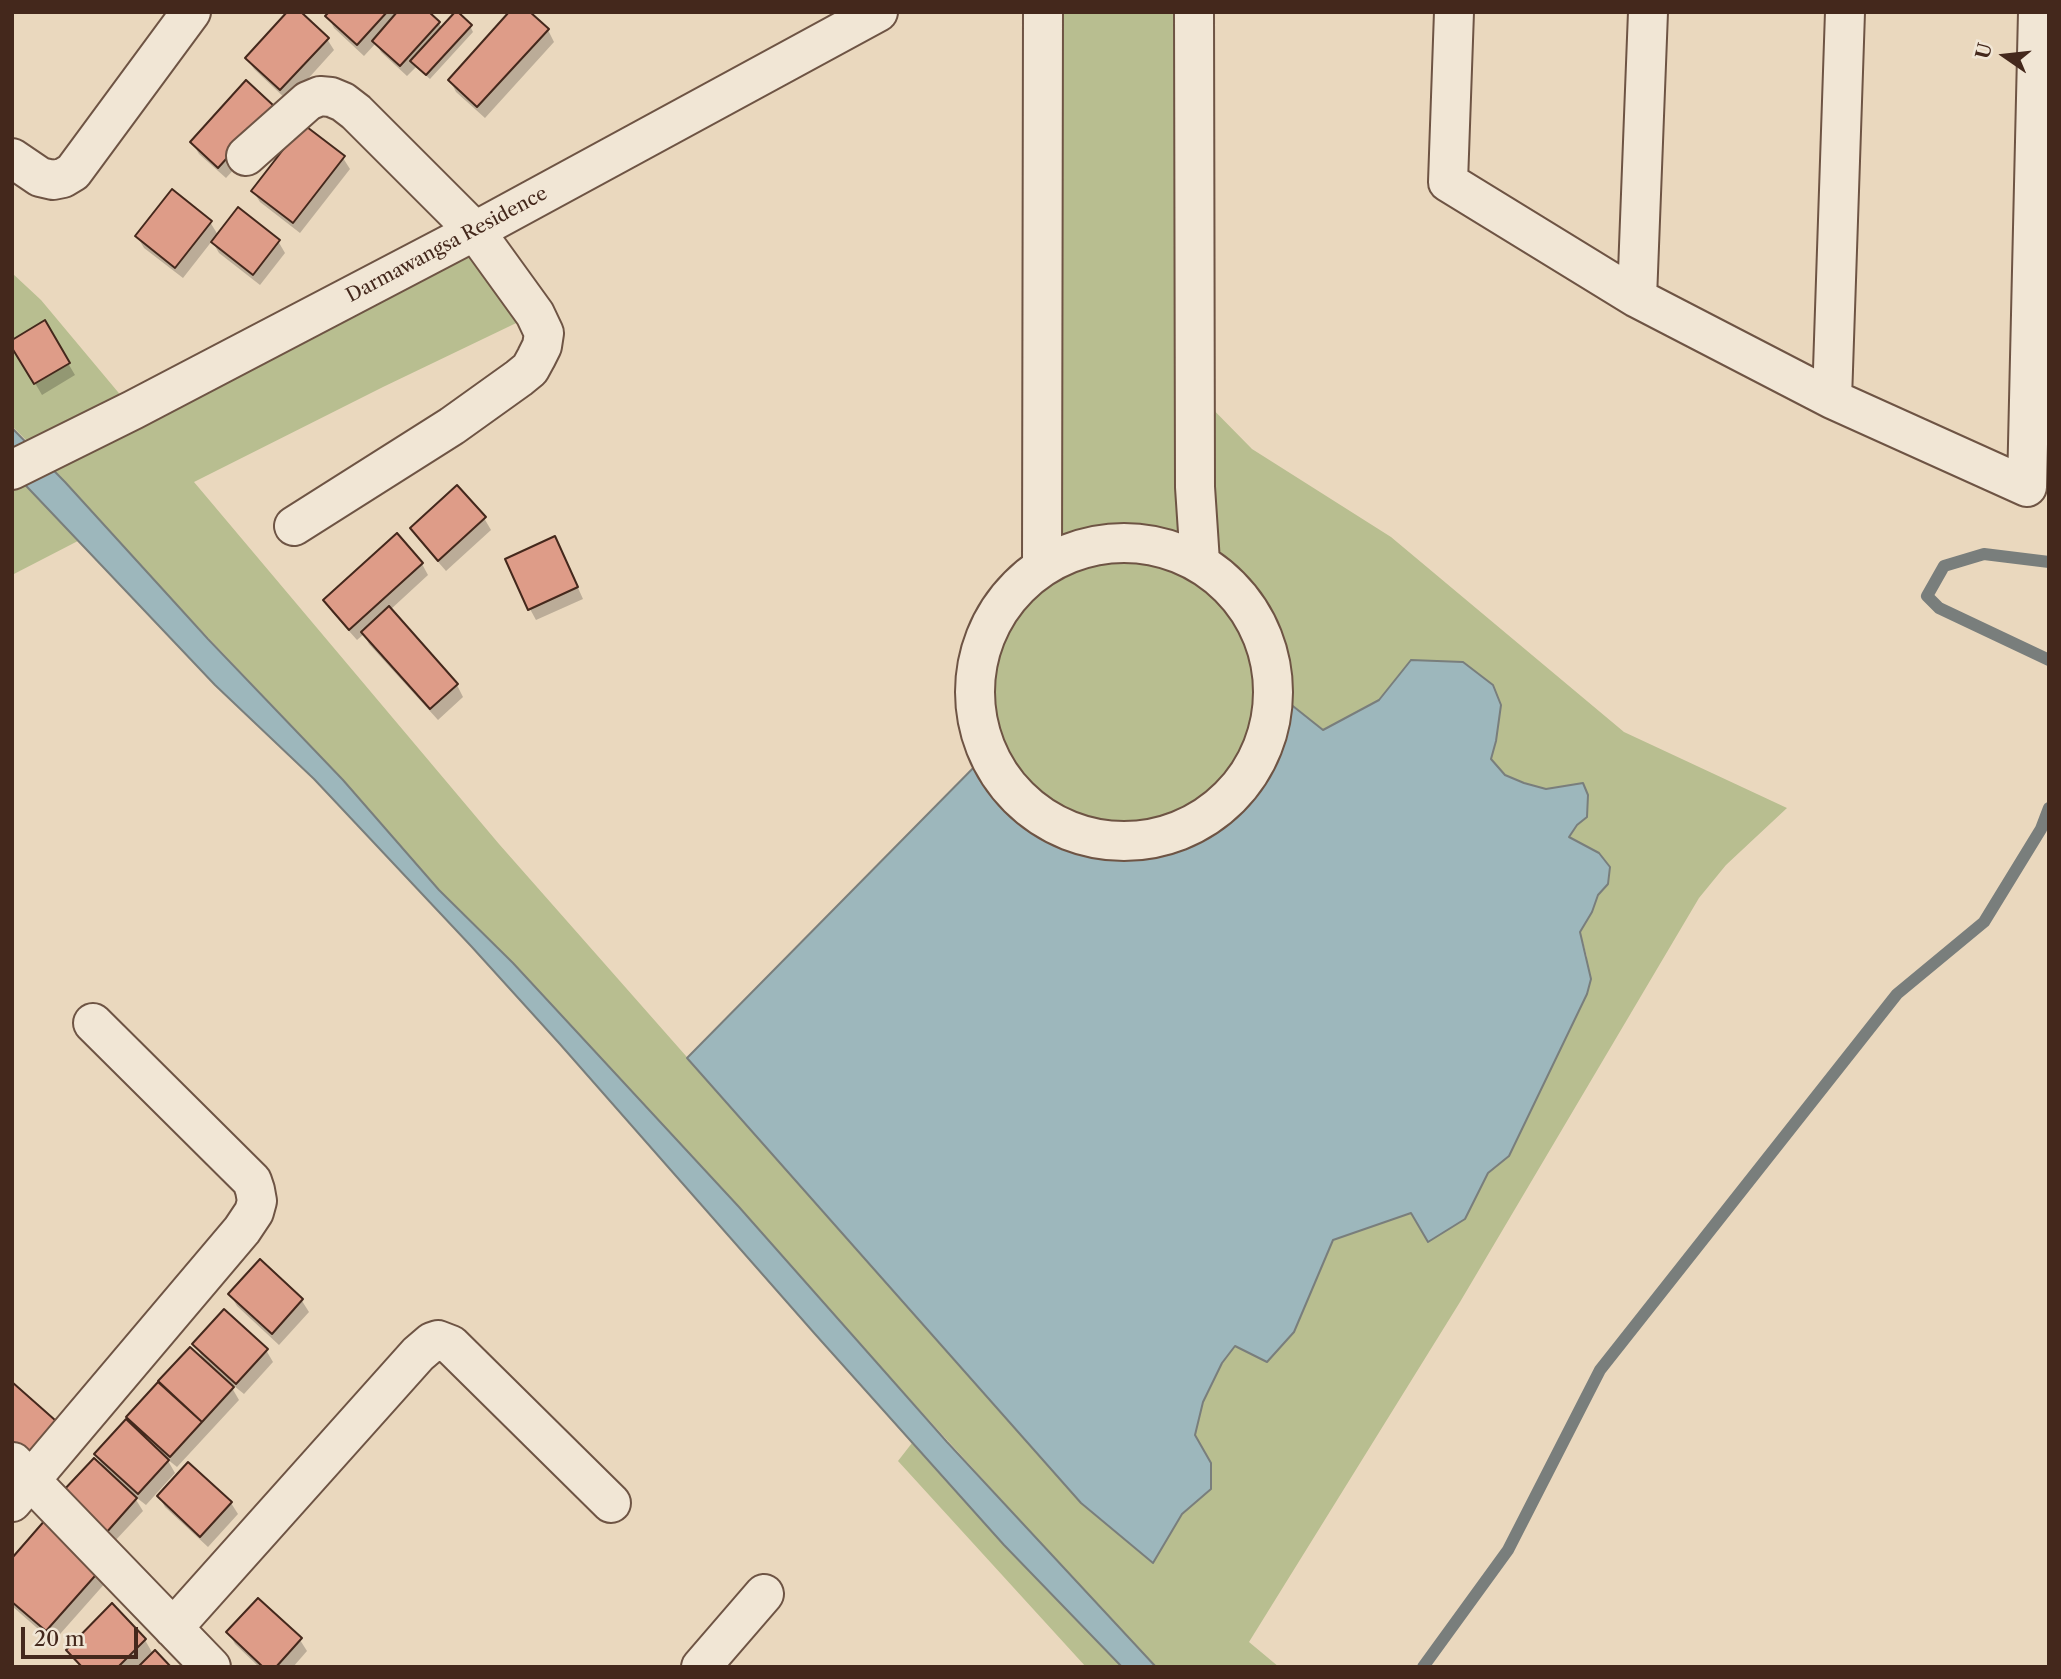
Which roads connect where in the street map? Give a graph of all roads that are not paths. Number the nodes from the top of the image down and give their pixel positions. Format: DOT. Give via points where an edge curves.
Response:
graph roads {
  1 [pos="191,12"];
  2 [pos="878,12"];
  3 [pos="1042,12"];
  4 [pos="1194,12"];
  5 [pos="1454,12"];
  6 [pos="1648,12"];
  7 [pos="1845,12"];
  8 [pos="2038,12"];
  9 [pos="814,29"];
  10 [pos="246,156"];
  11 [pos="12,158"];
  12 [pos="475,231"];
  13 [pos="1637,298"];
  14 [pos="1832,399"];
  15 [pos="12,470"];
  16 [pos="2038,490"];
  17 [pos="294,526"];
  18 [pos="1200,562"];
  19 [pos="1042,567"];
  20 [pos="93,1023"];
  21 [pos="18,1481"];
  22 [pos="611,1503"];
  23 [pos="764,1594"];
  24 [pos="173,1628"];
  25 [pos="211,1667"];
  26 [pos="701,1667"];
  1 -- 11 [label="street" via="73,172 53,180 40,177"];
  2 -- 9 [label="street, Darmawangsa Residence"];
  3 -- 19 [label="street"];
  4 -- 18 [label="street" via="1195,474"];
  5 -- 13 [label="street" via="1448,182"];
  6 -- 13 [label="street"];
  7 -- 14 [label="street"];
  8 -- 16 [label="street"];
  9 -- 12 [label="street, Darmawangsa Residence"];
  10 -- 12 [label="street" via="308,100 331,97 356,112"];
  12 -- 15 [label="street, Darmawangsa Residence"];
  12 -- 17 [label="street" via="541,325 542,346 530,369 452,426"];
  13 -- 14 [label="street"];
  14 -- 16 [label="street"];
  18 -- 19 [label="street" via="1146,543 1117,542 1088,546"];
  18 -- 19 [label="street" via="1247,605 1262,633 1274,691 1271,722 1243,783 1217,810 1186,828 1151,840 1121,842 1091,839 1056,825 1024,803 1003,780 978,724 975,694 986,637 998,611"];
  20 -- 21 [label="street" via="252,1181 257,1201 242,1230"];
  21 -- 24 [label="street"];
  22 -- 24 [label="street" via="451,1345 438,1340 418,1354"];
  23 -- 26 [label="street"];
  24 -- 25 [label="street"];
}
